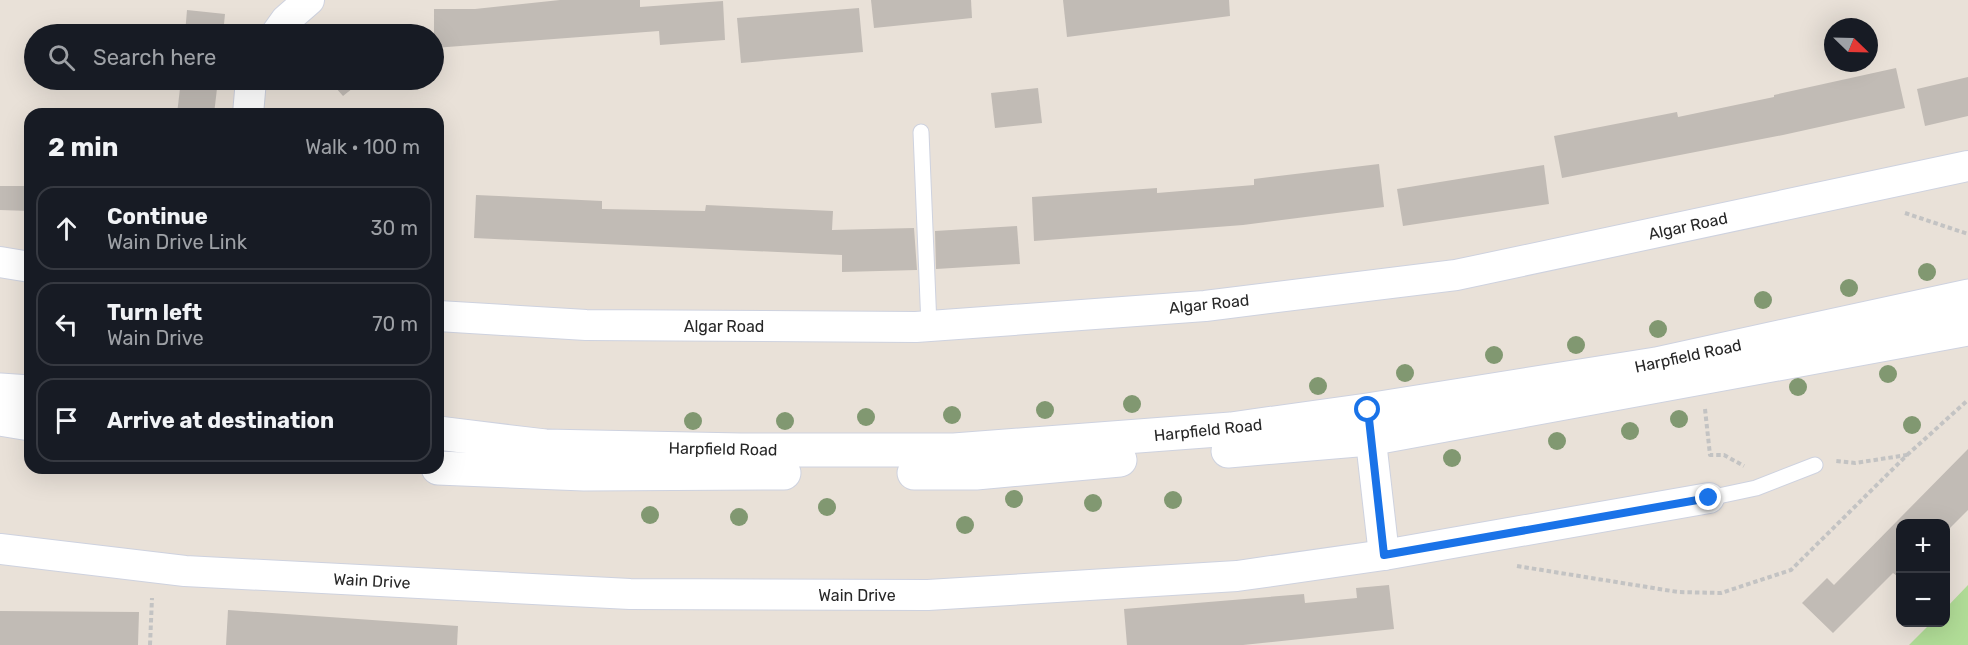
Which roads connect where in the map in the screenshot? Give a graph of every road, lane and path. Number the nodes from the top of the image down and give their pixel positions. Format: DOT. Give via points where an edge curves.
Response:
graph roads {
  1 [pos="309,0"];
  2 [pos="283,24"];
  3 [pos="250,90"];
  4 [pos="249,108"];
  5 [pos="921,132"];
  6 [pos="1968,166"];
  7 [pos="0,262"];
  8 [pos="24,266"];
  9 [pos="1968,296"];
  10 [pos="444,316"];
  11 [pos="929,326"];
  12 [pos="1968,330"];
  13 [pos="1701,378"];
  14 [pos="0,390"];
  15 [pos="24,392"];
  16 [pos="1968,400"];
  17 [pos="0,419"];
  18 [pos="24,423"];
  19 [pos="1368,424"];
  20 [pos="444,434"];
  21 [pos="1907,455"];
  22 [pos="1815,465"];
  23 [pos="444,468"];
  24 [pos="1756,488"];
  25 [pos="1709,498"];
  26 [pos="0,549"];
  27 [pos="1384,555"];
  28 [pos="1514,565"];
  29 [pos="153,567"];
  30 [pos="150,645"];
  1 -- 2 [label="street"];
  3 -- 4 [label="street"];
  5 -- 11 [label="lane"];
  6 -- 11 [label="street, Algar Road" via="1456,275 1205,306"];
  7 -- 8 [label="street"];
  9 -- 19 [label="street, Harpfield Road"];
  10 -- 11 [label="street, Algar Road" via="586,325"];
  12 -- 13 [label="street, Harpfield Road"];
  13 -- 19 [label="street, Harpfield Road"];
  13 -- 24 [label="path" via="1710,455 1734,459 1750,471"];
  14 -- 15 [label="street"];
  16 -- 21 [label="path"];
  17 -- 18 [label="street"];
  19 -- 20 [label="street, Harpfield Road" via="1231,429 954,450 545,446"];
  19 -- 23 [label="street, Harpfield Road" via="976,473 584,474"];
  19 -- 27 [label="street"];
  21 -- 22 [label="path"];
  21 -- 28 [label="path" via="1791,570 1721,593 1678,592"];
  22 -- 24 [label="lane"];
  24 -- 25 [label="lane"];
  25 -- 27 [label="street, Wain Drive"];
  26 -- 29 [label="street, Wain Drive"];
  27 -- 29 [label="street, Wain Drive" via="1237,576 928,595 630,594"];
  29 -- 30 [label="path"];
}
